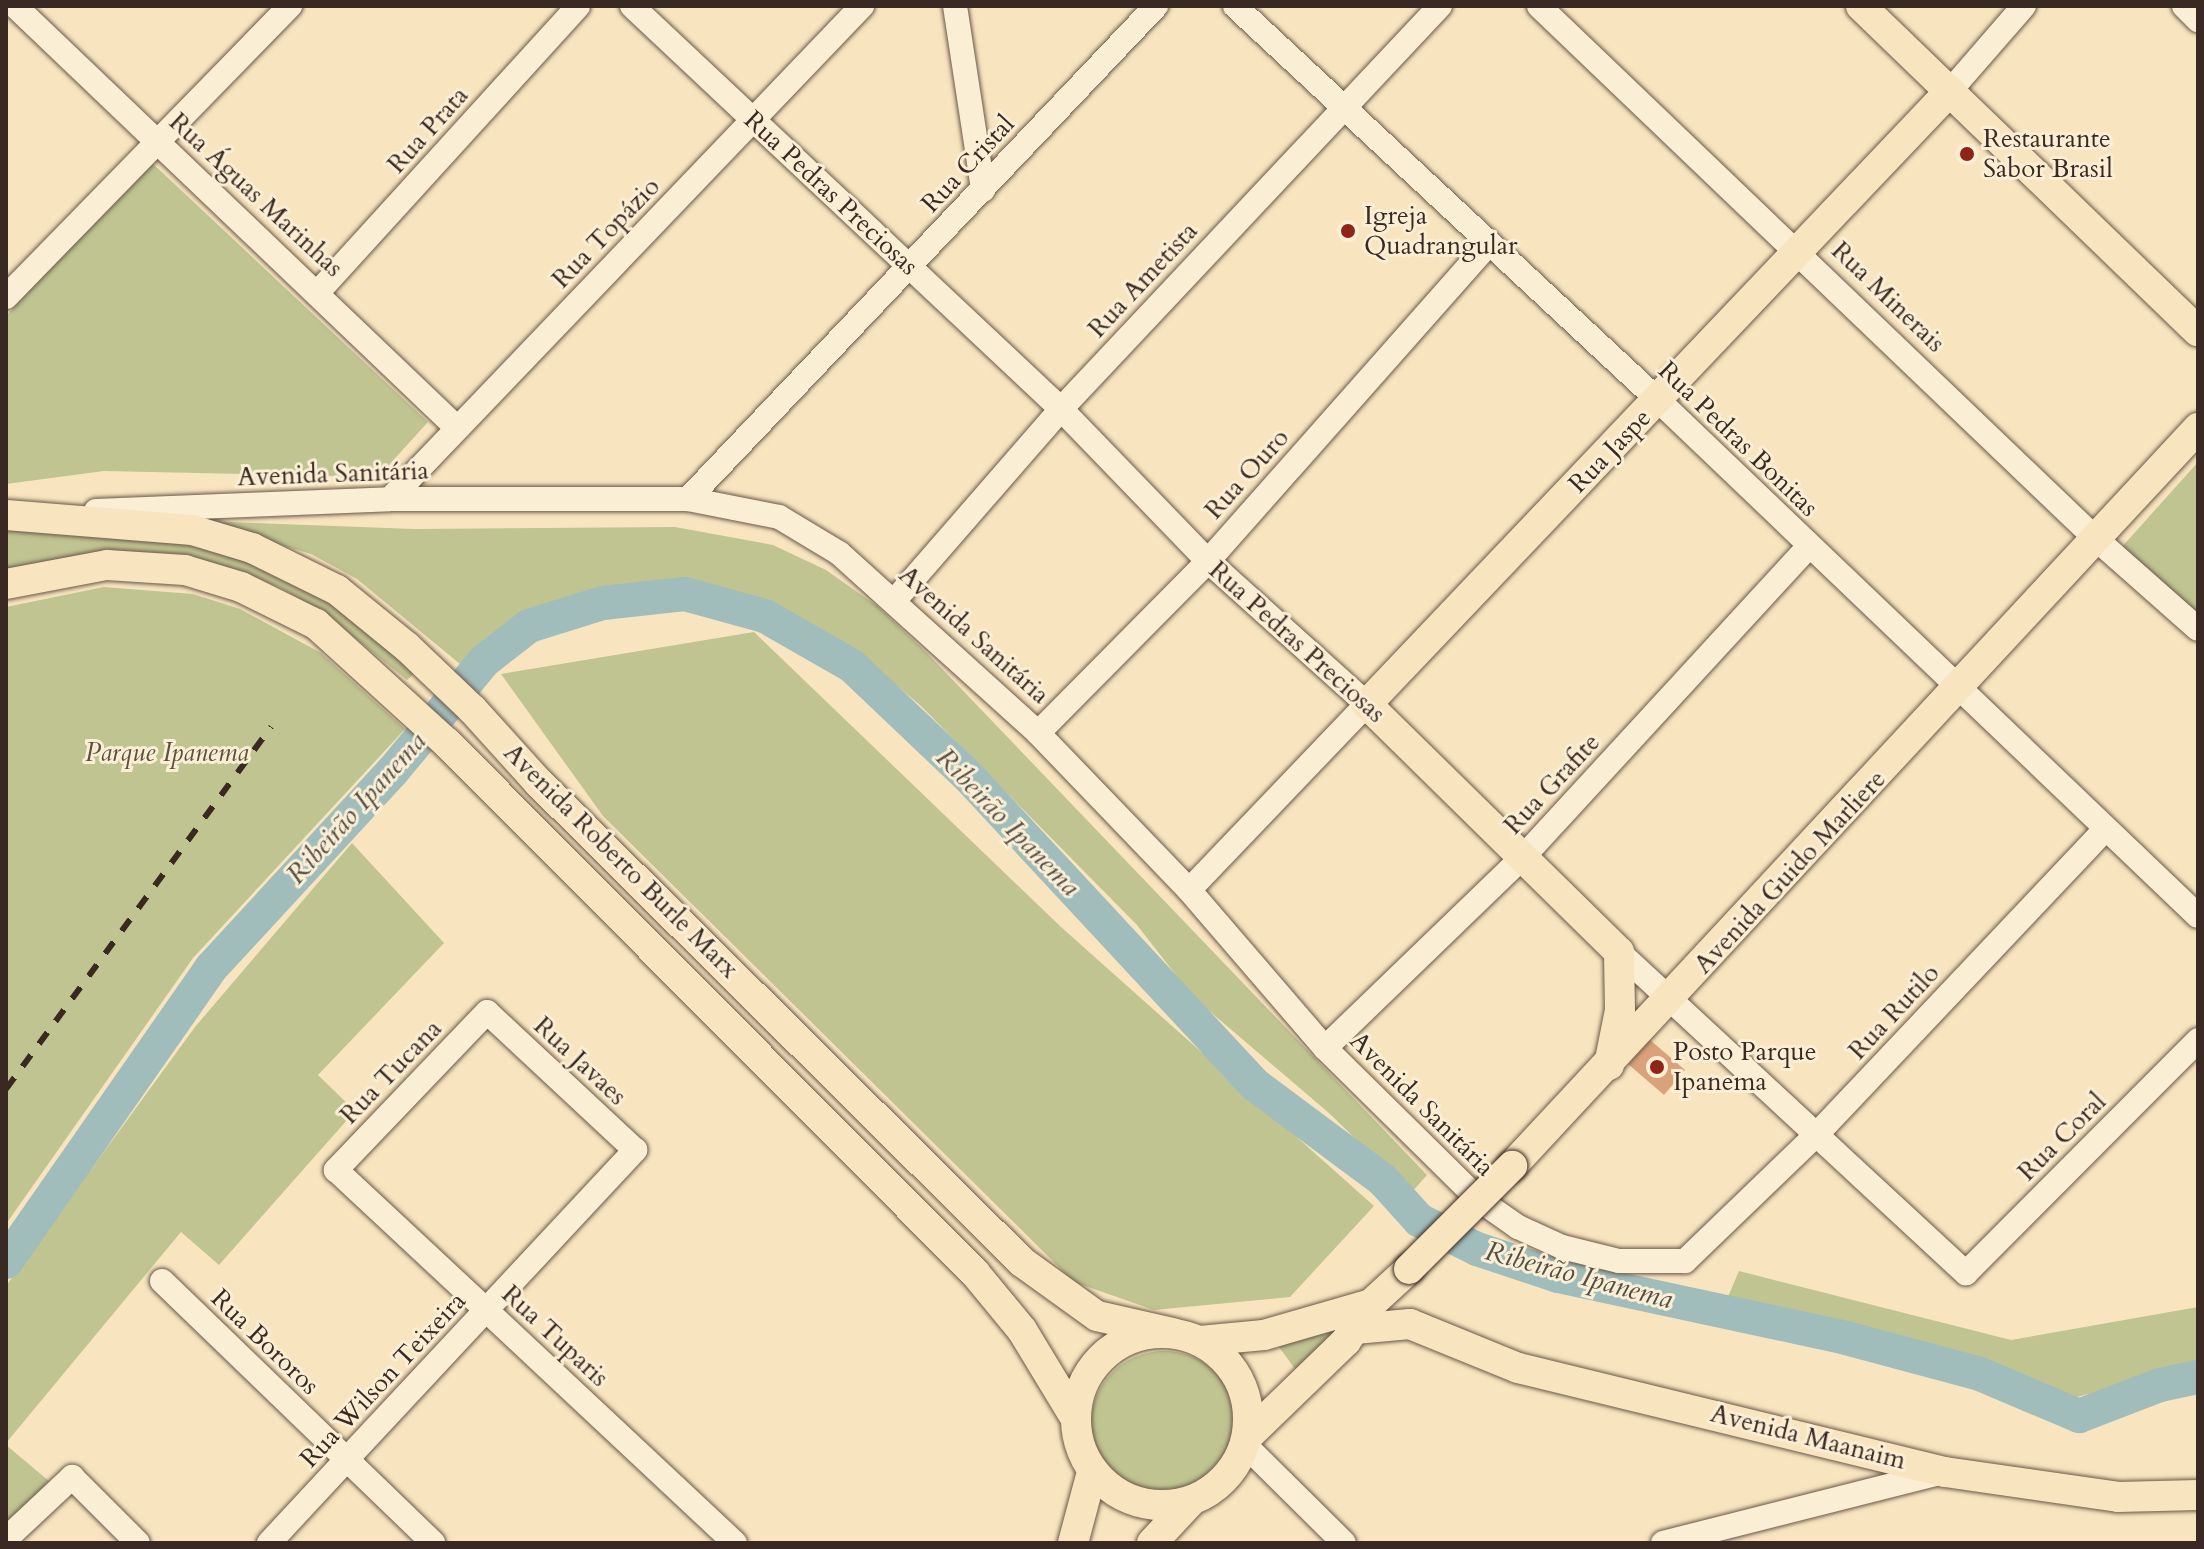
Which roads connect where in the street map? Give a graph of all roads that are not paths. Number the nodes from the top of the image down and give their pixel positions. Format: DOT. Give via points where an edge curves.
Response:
graph roads {
  1 [pos="15,6"];
  2 [pos="290,6"];
  3 [pos="578,6"];
  4 [pos="632,6"];
  5 [pos="862,6"];
  6 [pos="955,6"];
  7 [pos="1156,6"];
  8 [pos="1235,6"];
  9 [pos="1440,6"];
  10 [pos="1539,6"];
  11 [pos="1861,6"];
  12 [pos="2024,6"];
  13 [pos="2184,6"];
  14 [pos="2198,20"];
  15 [pos="1950,91"];
  16 [pos="1342,107"];
  17 [pos="752,122"];
  18 [pos="159,142"];
  19 [pos="983,190"];
  20 [pos="1488,244"];
  21 [pos="1800,251"];
  22 [pos="911,266"];
  23 [pos="319,291"];
  24 [pos="6,297"];
  25 [pos="2198,331"];
  26 [pos="1659,401"];
  27 [pos="1061,409"];
  28 [pos="456,427"];
  29 [pos="2198,428"];
  30 [pos="390,499"];
  31 [pos="688,499"];
  32 [pos="18,515"];
  33 [pos="2095,538"];
  34 [pos="1809,546"];
  35 [pos="1208,561"];
  36 [pos="6,584"];
  37 [pos="895,600"];
  38 [pos="2198,629"];
  39 [pos="1959,690"];
  40 [pos="1367,704"];
  41 [pos="1038,733"];
  42 [pos="2105,830"];
  43 [pos="1524,856"];
  44 [pos="1189,890"];
  45 [pos="2198,916"];
  46 [pos="1619,952"];
  47 [pos="1670,1001"];
  48 [pos="487,1012"];
  49 [pos="2198,1040"];
  50 [pos="1325,1048"];
  51 [pos="1609,1065"];
  52 [pos="1818,1133"];
  53 [pos="635,1150"];
  54 [pos="336,1170"];
  55 [pos="1685,1261"];
  56 [pos="1966,1273"];
  57 [pos="1402,1275"];
  58 [pos="162,1281"];
  59 [pos="486,1310"];
  60 [pos="1363,1317"];
  61 [pos="1429,1329"];
  62 [pos="1187,1337"];
  63 [pos="1074,1416"];
  64 [pos="1246,1441"];
  65 [pos="346,1460"];
  66 [pos="1092,1472"];
  67 [pos="1945,1472"];
  68 [pos="2198,1495"];
  69 [pos="1191,1501"];
  70 [pos="6,1539"];
  71 [pos="138,1543"];
  72 [pos="269,1543"];
  73 [pos="433,1543"];
  74 [pos="735,1543"];
  75 [pos="1073,1543"];
  76 [pos="1152,1543"];
  77 [pos="1344,1543"];
  78 [pos="1663,1543"];
  1 -- 18 [label="street, Rua Águas Marinhas"];
  2 -- 18 [label="street"];
  3 -- 23 [label="street, Rua Prata"];
  4 -- 17 [label="street, Rua Pedras Preciosas"];
  5 -- 17 [label="street, Rua Topázio"];
  6 -- 19 [label="street"];
  7 -- 19 [label="street, Rua Cristal"];
  8 -- 16 [label="street, Rua Pedras Bonitas"];
  9 -- 16 [label="street, Rua Ametista"];
  10 -- 21 [label="street, Rua Minerais"];
  11 -- 15 [label="main road"];
  12 -- 15 [label="street, Rua Jaspe"];
  13 -- 14 [label="street"];
  15 -- 21 [label="main road, Rua Jaspe"];
  15 -- 25 [label="main road"];
  16 -- 20 [label="street, Rua Pedras Bonitas"];
  16 -- 27 [label="street, Rua Ametista"];
  17 -- 22 [label="street, Rua Pedras Preciosas"];
  17 -- 28 [label="street, Rua Topázio"];
  18 -- 23 [label="street, Rua Águas Marinhas"];
  18 -- 24 [label="street"];
  19 -- 22 [label="street, Rua Cristal"];
  20 -- 26 [label="street, Rua Pedras Bonitas"];
  20 -- 35 [label="street, Rua Ouro"];
  21 -- 26 [label="main road, Rua Jaspe"];
  21 -- 33 [label="street, Rua Minerais"];
  22 -- 27 [label="street, Rua Pedras Preciosas"];
  22 -- 31 [label="street, Rua Cristal"];
  23 -- 28 [label="street, Rua Águas Marinhas"];
  26 -- 34 [label="street, Rua Pedras Bonitas"];
  26 -- 40 [label="main road, Rua Jaspe"];
  27 -- 35 [label="street, Rua Pedras Preciosas"];
  27 -- 37 [label="street, Rua Ametista"];
  28 -- 30 [label="street, Rua Topázio"];
  29 -- 33 [label="main road, Avenida Guido Marliere"];
  30 -- 31 [label="street, Avenida Sanitária"];
  30 -- 32 [label="street, Avenida Sanitária"];
  31 -- 37 [label="street, Avenida Sanitária" via="779,517 839,553"];
  32 -- 62 [label="main road, Avenida Roberto Burle Marx" via="149,523 252,548 337,590 407,647 1022,1262 1097,1316"];
  33 -- 38 [label="street, Rua Minerais"];
  33 -- 39 [label="main road, Avenida Guido Marliere"];
  34 -- 39 [label="street, Rua Pedras Bonitas"];
  34 -- 43 [label="street, Rua Grafite"];
  35 -- 40 [label="street, Rua Pedras Preciosas"];
  35 -- 41 [label="street, Rua Ouro"];
  36 -- 63 [label="main road, Avenida Roberto Burle Marx" via="107,565 214,576 316,624 381,679 975,1273 1022,1330"];
  37 -- 41 [label="street, Avenida Sanitária"];
  39 -- 42 [label="street, Rua Pedras Bonitas"];
  39 -- 47 [label="main road, Avenida Guido Marliere"];
  40 -- 43 [label="main road, Rua Pedras Preciosas"];
  40 -- 44 [label="street, Rua Jaspe"];
  41 -- 44 [label="street, Avenida Sanitária"];
  42 -- 45 [label="street, Rua Pedras Bonitas"];
  42 -- 52 [label="street, Rua Rutilo"];
  43 -- 46 [label="main road, Rua Pedras Preciosas"];
  43 -- 50 [label="street, Rua Grafite"];
  44 -- 50 [label="street, Avenida Sanitária"];
  46 -- 47 [label="street, Rua Pedras Preciosas"];
  46 -- 51 [label="main road" via="1620,1010"];
  47 -- 51 [label="main road, Avenida Guido Marliere"];
  47 -- 52 [label="street, Rua Pedras Preciosas"];
  48 -- 53 [label="street, Rua Javaes"];
  48 -- 54 [label="street, Rua Tucana"];
  49 -- 56 [label="street, Rua Coral"];
  50 -- 55 [label="street, Avenida Sanitária" via="1430,1155 1518,1227 1562,1247 1619,1261"];
  51 -- 57 [label="main road, Avenida Guido Marliere, bridge"];
  52 -- 55 [label="street, Rua Rutilo"];
  52 -- 56 [label="street, Rua Pedras Preciosas"];
  53 -- 59 [label="street, Rua Wilson Teixeira"];
  54 -- 59 [label="street, Rua Tuparis"];
  57 -- 60 [label="main road, Avenida Guido Marliere"];
  57 -- 61 [label="main road"];
  58 -- 65 [label="street, Rua Bororos"];
  59 -- 65 [label="street, Rua Wilson Teixeira"];
  59 -- 74 [label="street, Rua Tuparis"];
  60 -- 61 [label="main road, Avenida Maanaim"];
  60 -- 62 [label="main road, Avenida Guido Marliere" via="1264,1335"];
  60 -- 64 [label="main road, Avenida Guido Marliere"];
  61 -- 67 [label="main road, Avenida Maanaim" via="1518,1368"];
  62 -- 63 [label="main road" via="1137,1336 1105,1353 1083,1381"];
  62 -- 64 [label="main road" via="1219,1354 1239,1381 1248,1414"];
  63 -- 66 [label="main road" via="1078,1445"];
  64 -- 69 [label="main road" via="1224,1479"];
  64 -- 77 [label="street"];
  65 -- 72 [label="street, Rua Wilson Teixeira"];
  65 -- 73 [label="street, Rua Bororos"];
  66 -- 69 [label="main road" via="1112,1491 1137,1502 1164,1506"];
  66 -- 75 [label="main road"];
  67 -- 68 [label="main road, Avenida Maanaim" via="2118,1497"];
  67 -- 78 [label="street"];
  69 -- 76 [label="main road"];
  70 -- 71 [label="street" via="72,1477"];
}
